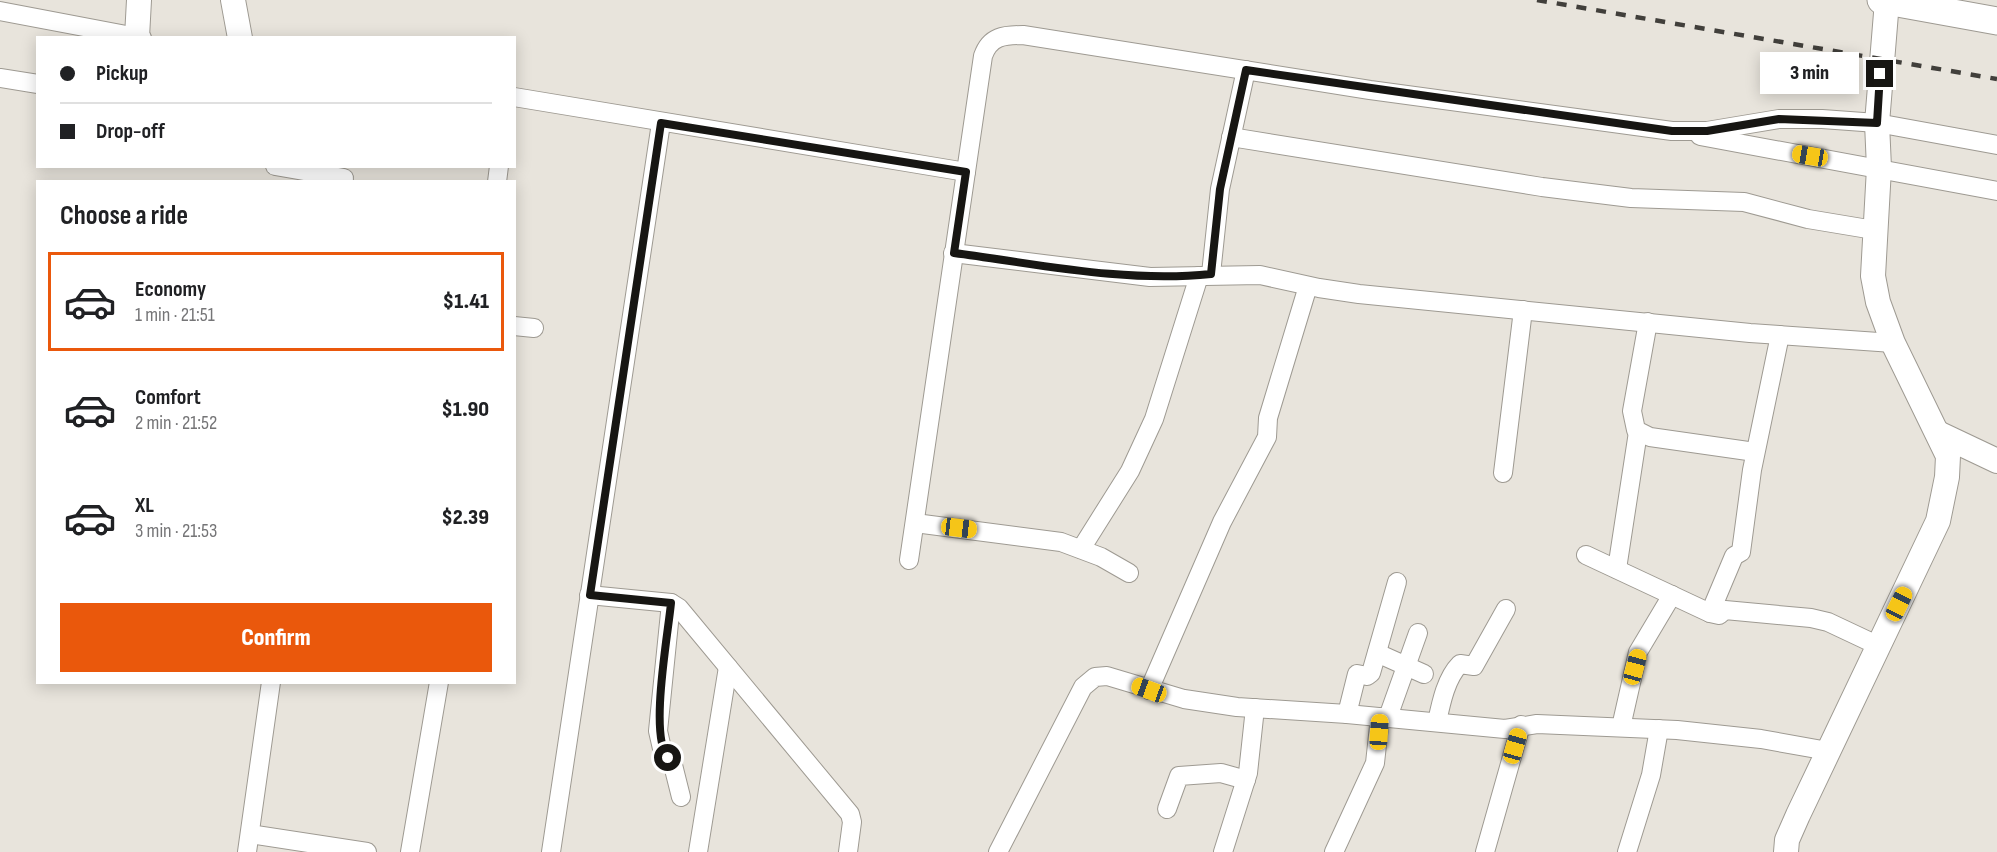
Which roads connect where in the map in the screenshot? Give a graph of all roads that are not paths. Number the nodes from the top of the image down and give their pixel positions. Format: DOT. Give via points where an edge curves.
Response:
graph roads {
  1 [pos="139,0"];
  2 [pos="233,0"];
  3 [pos="1884,1"];
  4 [pos="6,8"];
  5 [pos="1997,21"];
  6 [pos="101,34"];
  7 [pos="125,36"];
  8 [pos="137,36"];
  9 [pos="240,36"];
  10 [pos="1246,70"];
  11 [pos="0,78"];
  12 [pos="36,84"];
  13 [pos="516,97"];
  14 [pos="661,123"];
  15 [pos="1877,123"];
  16 [pos="1672,131"];
  17 [pos="1231,137"];
  18 [pos="1997,145"];
  19 [pos="290,168"];
  20 [pos="1879,168"];
  21 [pos="966,172"];
  22 [pos="344,175"];
  23 [pos="1997,191"];
  24 [pos="1874,230"];
  25 [pos="954,253"];
  26 [pos="1205,275"];
  27 [pos="1308,286"];
  28 [pos="1523,310"];
  29 [pos="1648,322"];
  30 [pos="516,326"];
  31 [pos="534,328"];
  32 [pos="1780,335"];
  33 [pos="1893,343"];
  34 [pos="1638,432"];
  35 [pos="1938,433"];
  36 [pos="1755,452"];
  37 [pos="1997,461"];
  38 [pos="1503,474"];
  39 [pos="915,523"];
  40 [pos="1082,549"];
  41 [pos="1586,555"];
  42 [pos="909,560"];
  43 [pos="1617,569"];
  44 [pos="1129,573"];
  45 [pos="1397,582"];
  46 [pos="590,595"];
  47 [pos="1672,595"];
  48 [pos="671,603"];
  49 [pos="1506,609"];
  50 [pos="1710,613"];
  51 [pos="1418,633"];
  52 [pos="1879,646"];
  53 [pos="1377,653"];
  54 [pos="1407,666"];
  55 [pos="728,667"];
  56 [pos="1424,674"];
  57 [pos="271,684"];
  58 [pos="439,684"];
  59 [pos="1149,690"];
  60 [pos="1256,708"];
  61 [pos="1347,714"];
  62 [pos="1384,717"];
  63 [pos="1437,722"];
  64 [pos="1521,725"];
  65 [pos="1621,727"];
  66 [pos="1659,729"];
  67 [pos="1828,751"];
  68 [pos="1246,780"];
  69 [pos="681,797"];
  70 [pos="1167,808"];
  71 [pos="249,843"];
  72 [pos="367,852"];
  73 [pos="410,852"];
  74 [pos="551,852"];
  75 [pos="698,852"];
  76 [pos="848,852"];
  77 [pos="998,852"];
  78 [pos="1222,852"];
  79 [pos="1334,852"];
  80 [pos="1485,852"];
  81 [pos="1627,852"];
  82 [pos="1786,852"];
  1 -- 8 [label="street"];
  2 -- 9 [label="street"];
  3 -- 5 [label="main road"];
  3 -- 15 [label="street"];
  4 -- 6 [label="street"];
  6 -- 7 [label="street"];
  10 -- 16 [label="street"];
  10 -- 17 [label="street"];
  10 -- 21 [label="street" via="1023,35 1001,36 989,43 983,56"];
  11 -- 12 [label="street"];
  13 -- 14 [label="street"];
  14 -- 21 [label="street"];
  14 -- 46 [label="street"];
  15 -- 16 [label="street" via="1779,119 1707,131"];
  15 -- 18 [label="street"];
  15 -- 20 [label="street"];
  16 -- 20 [label="street"];
  17 -- 24 [label="street" via="1542,187 1676,201 1744,202 1808,219"];
  17 -- 26 [label="street"];
  19 -- 22 [label="street"];
  20 -- 23 [label="street"];
  20 -- 24 [label="street"];
  21 -- 25 [label="street"];
  24 -- 33 [label="street" via="1875,285"];
  25 -- 26 [label="street" via="1124,275"];
  25 -- 39 [label="street"];
  26 -- 27 [label="street" via="1260,275"];
  26 -- 40 [label="street" via="1154,419 1130,471"];
  27 -- 28 [label="street"];
  27 -- 59 [label="street" via="1268,418 1267,437 1222,522"];
  28 -- 29 [label="street"];
  28 -- 38 [label="street"];
  29 -- 32 [label="street"];
  29 -- 34 [label="street" via="1632,411"];
  30 -- 31 [label="street"];
  32 -- 33 [label="street"];
  32 -- 36 [label="street"];
  33 -- 35 [label="street"];
  34 -- 36 [label="street"];
  34 -- 43 [label="street"];
  35 -- 37 [label="street"];
  35 -- 52 [label="street" via="1948,456 1938,521"];
  36 -- 50 [label="street" via="1740,552 1734,556"];
  39 -- 40 [label="street" via="1046,539"];
  39 -- 42 [label="street"];
  40 -- 44 [label="street"];
  41 -- 43 [label="street"];
  43 -- 47 [label="street"];
  45 -- 53 [label="street"];
  46 -- 48 [label="street"];
  46 -- 74 [label="street"];
  47 -- 50 [label="street"];
  47 -- 65 [label="street" via="1638,652"];
  48 -- 55 [label="street"];
  48 -- 69 [label="street" via="658,731"];
  49 -- 63 [label="street" via="1474,666 1458,666 1444,693"];
  50 -- 52 [label="street" via="1719,615 1725,610 1811,618"];
  51 -- 54 [label="street"];
  52 -- 67 [label="street"];
  53 -- 54 [label="street"];
  53 -- 61 [label="street" via="1371,674 1357,675"];
  54 -- 56 [label="street"];
  54 -- 62 [label="street"];
  55 -- 75 [label="street"];
  55 -- 76 [label="street" via="850,814"];
  57 -- 71 [label="street"];
  58 -- 73 [label="street"];
  59 -- 60 [label="street" via="1184,699"];
  59 -- 77 [label="street" via="1107,676 1089,681"];
  60 -- 61 [label="street"];
  60 -- 68 [label="street"];
  61 -- 62 [label="street"];
  62 -- 63 [label="street"];
  62 -- 79 [label="street" via="1375,763"];
  63 -- 64 [label="street" via="1505,729"];
  64 -- 65 [label="street"];
  64 -- 80 [label="street"];
  65 -- 66 [label="street"];
  66 -- 67 [label="street" via="1761,739"];
  66 -- 81 [label="street" via="1651,775"];
  67 -- 82 [label="street" via="1787,840"];
  68 -- 70 [label="street" via="1221,773 1179,776"];
  68 -- 78 [label="street"];
  71 -- 72 [label="street"];
}
